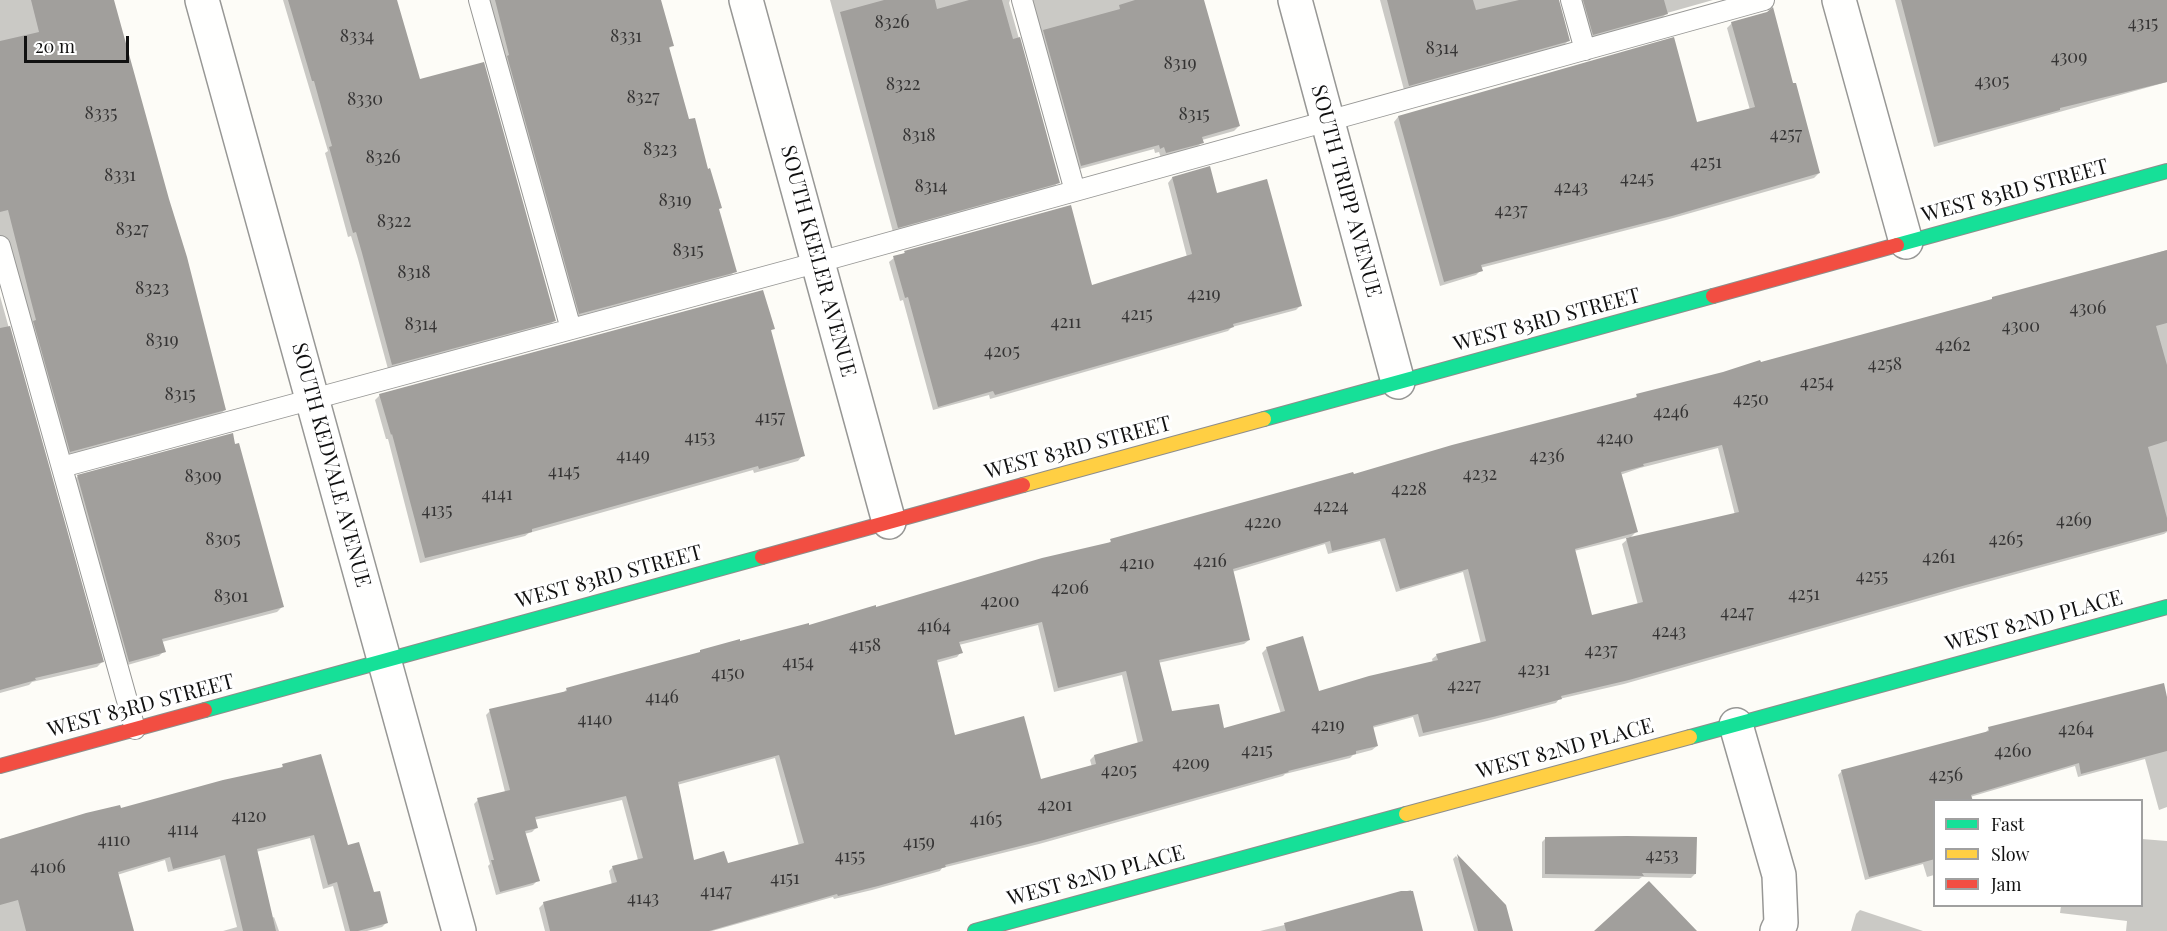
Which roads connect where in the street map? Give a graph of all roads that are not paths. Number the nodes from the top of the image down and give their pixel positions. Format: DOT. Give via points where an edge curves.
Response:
graph roads {
  1 [pos="202,0"];
  2 [pos="479,0"];
  3 [pos="746,0"];
  4 [pos="1022,0"];
  5 [pos="1295,0"];
  6 [pos="1571,0"];
  7 [pos="1764,0"];
  8 [pos="1839,0"];
  9 [pos="1585,50"];
  10 [pos="1327,121"];
  11 [pos="2167,171"];
  12 [pos="1075,191"];
  13 [pos="1906,242"];
  14 [pos="0,246"];
  15 [pos="819,262"];
  16 [pos="571,329"];
  17 [pos="1398,382"];
  18 [pos="312,399"];
  19 [pos="62,467"];
  20 [pos="889,522"];
  21 [pos="2167,607"];
  22 [pos="385,660"];
  23 [pos="1736,725"];
  24 [pos="135,729"];
  25 [pos="0,766"];
  26 [pos="459,931"];
  27 [pos="975,931"];
  28 [pos="1777,931"];
  1 -- 18 [label="street, SOUTH KEDVALE AVENUE"];
  2 -- 16 [label="lane"];
  3 -- 15 [label="street, SOUTH KEELER AVENUE"];
  4 -- 12 [label="lane"];
  5 -- 10 [label="street, SOUTH TRIPP AVENUE"];
  6 -- 9 [label="lane"];
  7 -- 9 [label="lane"];
  8 -- 13 [label="street"];
  9 -- 10 [label="lane"];
  10 -- 12 [label="lane"];
  10 -- 17 [label="street, SOUTH TRIPP AVENUE"];
  11 -- 13 [label="street, WEST 83RD STREET"];
  12 -- 15 [label="lane"];
  13 -- 17 [label="street, WEST 83RD STREET"];
  14 -- 19 [label="lane"];
  15 -- 16 [label="lane"];
  15 -- 20 [label="street, SOUTH KEELER AVENUE"];
  16 -- 18 [label="lane"];
  17 -- 20 [label="street, WEST 83RD STREET"];
  18 -- 19 [label="lane"];
  18 -- 22 [label="street, SOUTH KEDVALE AVENUE"];
  19 -- 24 [label="lane"];
  20 -- 22 [label="street, WEST 83RD STREET"];
  21 -- 23 [label="street, WEST 82ND PLACE"];
  22 -- 24 [label="street, WEST 83RD STREET"];
  22 -- 26 [label="street, SOUTH KEDVALE AVENUE"];
  23 -- 27 [label="street, WEST 82ND PLACE"];
  23 -- 28 [label="street" via="1779,875 1781,923"];
  24 -- 25 [label="street, WEST 83RD STREET"];
}
